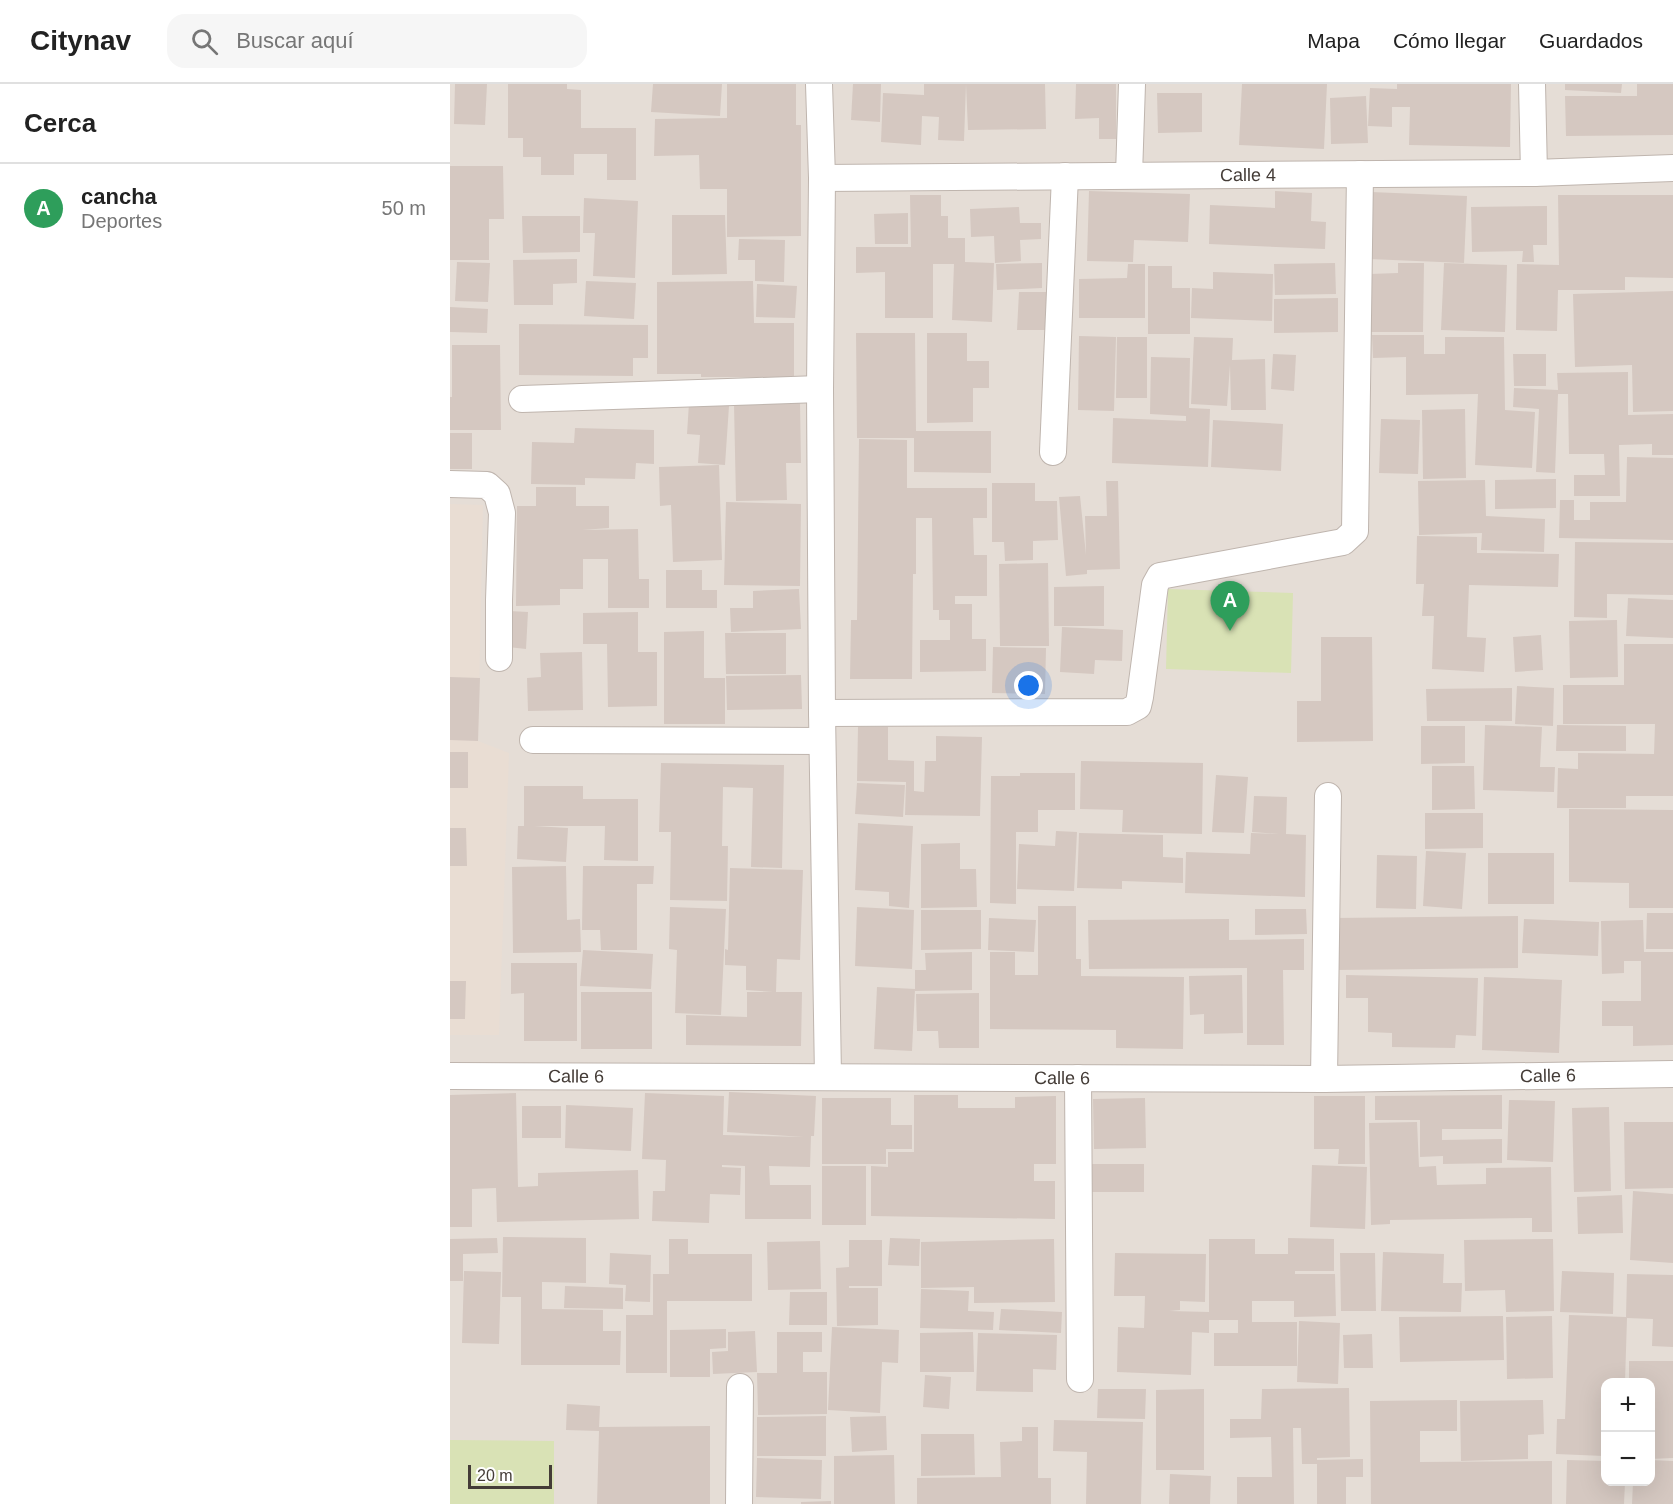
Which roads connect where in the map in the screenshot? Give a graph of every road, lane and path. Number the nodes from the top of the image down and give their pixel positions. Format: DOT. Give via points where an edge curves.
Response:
graph roads {
  1 [pos="819,84"];
  2 [pos="1131,84"];
  3 [pos="1532,84"];
  4 [pos="1673,168"];
  5 [pos="1534,173"];
  6 [pos="1360,174"];
  7 [pos="1129,175"];
  8 [pos="1065,176"];
  9 [pos="822,178"];
  10 [pos="820,389"];
  11 [pos="522,399"];
  12 [pos="1053,452"];
  13 [pos="450,484"];
  14 [pos="499,658"];
  15 [pos="822,713"];
  16 [pos="533,740"];
  17 [pos="822,741"];
  18 [pos="1328,796"];
  19 [pos="1673,1074"];
  20 [pos="450,1076"];
  21 [pos="828,1077"];
  22 [pos="1078,1078"];
  23 [pos="1324,1079"];
  24 [pos="1080,1379"];
  25 [pos="740,1387"];
  26 [pos="739,1504"];
  1 -- 9 [label="street"];
  2 -- 7 [label="street"];
  3 -- 5 [label="street"];
  4 -- 5 [label="street, Calle 4"];
  5 -- 6 [label="street, Calle 4"];
  6 -- 7 [label="street, Calle 4"];
  6 -- 15 [label="street" via="1355,531 1343,542 1160,576 1155,585 1140,697 1137,706 1127,712"];
  7 -- 8 [label="street, Calle 4"];
  8 -- 9 [label="street, Calle 4"];
  8 -- 12 [label="street"];
  9 -- 10 [label="street"];
  10 -- 11 [label="street"];
  10 -- 15 [label="street"];
  13 -- 14 [label="street" via="487,485 497,494 502,513"];
  15 -- 17 [label="street"];
  16 -- 17 [label="street"];
  17 -- 21 [label="street"];
  18 -- 23 [label="street"];
  19 -- 23 [label="street, Calle 6"];
  20 -- 21 [label="street, Calle 6"];
  21 -- 22 [label="street, Calle 6"];
  22 -- 23 [label="street, Calle 6"];
  22 -- 24 [label="street"];
  25 -- 26 [label="street"];
}
